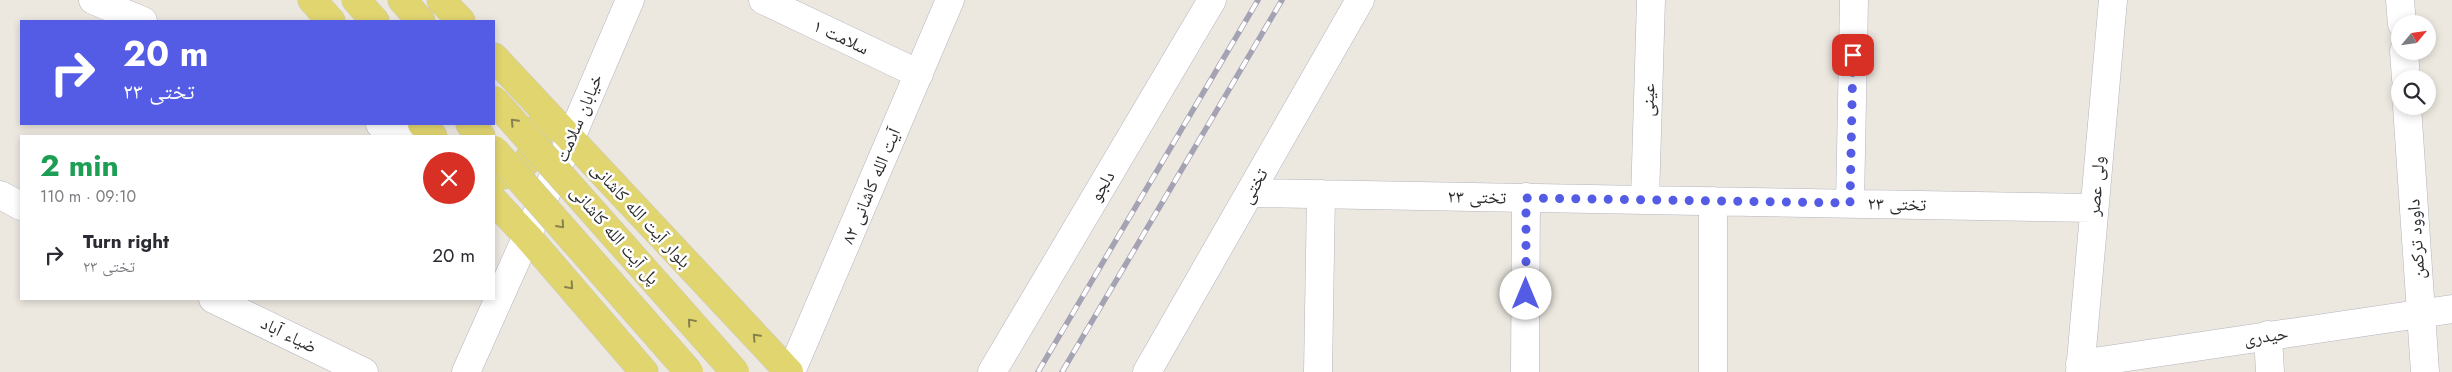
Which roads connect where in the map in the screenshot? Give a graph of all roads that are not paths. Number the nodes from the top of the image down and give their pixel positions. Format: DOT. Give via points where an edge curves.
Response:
graph roads {
  1 [pos="92,0"];
  2 [pos="312,0"];
  3 [pos="356,0"];
  4 [pos="402,0"];
  5 [pos="441,0"];
  6 [pos="630,0"];
  7 [pos="763,0"];
  8 [pos="950,0"];
  9 [pos="1212,0"];
  10 [pos="1360,0"];
  11 [pos="1652,0"];
  12 [pos="1854,0"];
  13 [pos="2113,0"];
  14 [pos="2400,0"];
  15 [pos="2401,15"];
  16 [pos="141,20"];
  17 [pos="330,20"];
  18 [pos="374,20"];
  19 [pos="420,20"];
  20 [pos="460,20"];
  21 [pos="495,58"];
  22 [pos="919,74"];
  23 [pos="532,98"];
  24 [pos="495,101"];
  25 [pos="2408,115"];
  26 [pos="382,125"];
  27 [pos="423,125"];
  28 [pos="471,125"];
  29 [pos="406,135"];
  30 [pos="432,135"];
  31 [pos="480,135"];
  32 [pos="570,140"];
  33 [pos="495,151"];
  34 [pos="495,177"];
  35 [pos="1250,193"];
  36 [pos="1321,194"];
  37 [pos="0,195"];
  38 [pos="1526,198"];
  39 [pos="1645,199"];
  40 [pos="1713,201"];
  41 [pos="495,203"];
  42 [pos="1850,203"];
  43 [pos="20,205"];
  44 [pos="2094,208"];
  45 [pos="527,236"];
  46 [pos="215,300"];
  47 [pos="2452,309"];
  48 [pos="2421,313"];
  49 [pos="2268,335"];
  50 [pos="2080,368"];
  51 [pos="364,372"];
  52 [pos="466,372"];
  53 [pos="644,372"];
  54 [pos="689,372"];
  55 [pos="735,372"];
  56 [pos="790,372"];
  57 [pos="992,372"];
  58 [pos="1147,372"];
  59 [pos="1318,372"];
  60 [pos="1525,372"];
  61 [pos="1712,372"];
  62 [pos="2270,372"];
  63 [pos="2425,372"];
  1 -- 16 [label="street"];
  2 -- 17 [label="main road"];
  3 -- 18 [label="main road"];
  4 -- 19 [label="main road"];
  5 -- 20 [label="main road"];
  6 -- 32 [label="street, خیابان سلامت"];
  7 -- 22 [label="street, سلامت ۱"];
  8 -- 22 [label="street, آیت الله کاشانی ۸۲"];
  9 -- 57 [label="street, دلجو"];
  10 -- 35 [label="street, تختی"];
  11 -- 39 [label="street, عینی"];
  12 -- 42 [label="street"];
  13 -- 44 [label="street, ولی عصر"];
  14 -- 15 [label="street"];
  21 -- 23 [label="main road, بلوار آیت الله کاشانی"];
  22 -- 56 [label="street, آیت الله کاشانی ۸۲"];
  23 -- 32 [label="main road, بلوار آیت الله کاشانی"];
  23 -- 34 [label="main road" via="540,120 539,142 527,162 508,175"];
  55 -- 24 [label="main road, پل آیت الله کاشانی, one-way, bridge"];
  25 -- 48 [label="street, داوود ترکمن"];
  26 -- 29 [label="street"];
  27 -- 30 [label="main road"];
  28 -- 31 [label="main road"];
  32 -- 45 [label="street, خیابان سلامت"];
  56 -- 32 [label="main road, بلوار آیت الله کاشانی, one-way"];
  33 -- 54 [label="main road, پل آیت الله کاشانی, one-way, bridge"];
  35 -- 36 [label="street, تختی ۲۳"];
  35 -- 58 [label="street, تختی"];
  36 -- 38 [label="street, تختی ۲۳"];
  36 -- 59 [label="street"];
  37 -- 43 [label="street"];
  38 -- 39 [label="street, تختی ۲۳"];
  38 -- 60 [label="street"];
  39 -- 40 [label="street, تختی ۲۳"];
  40 -- 42 [label="street, تختی ۲۳"];
  40 -- 61 [label="street"];
  41 -- 45 [label="main road"];
  42 -- 44 [label="street, تختی ۲۳"];
  44 -- 50 [label="street, ولی عصر"];
  45 -- 52 [label="street, خیابان سلامت"];
  45 -- 53 [label="main road, one-way"];
  46 -- 51 [label="street, ضیاء آباد"];
  47 -- 48 [label="street, حیدری"];
  48 -- 49 [label="street, حیدری"];
  48 -- 63 [label="street, داوود ترکمن"];
  49 -- 50 [label="street, حیدری"];
  49 -- 62 [label="street"];
}
